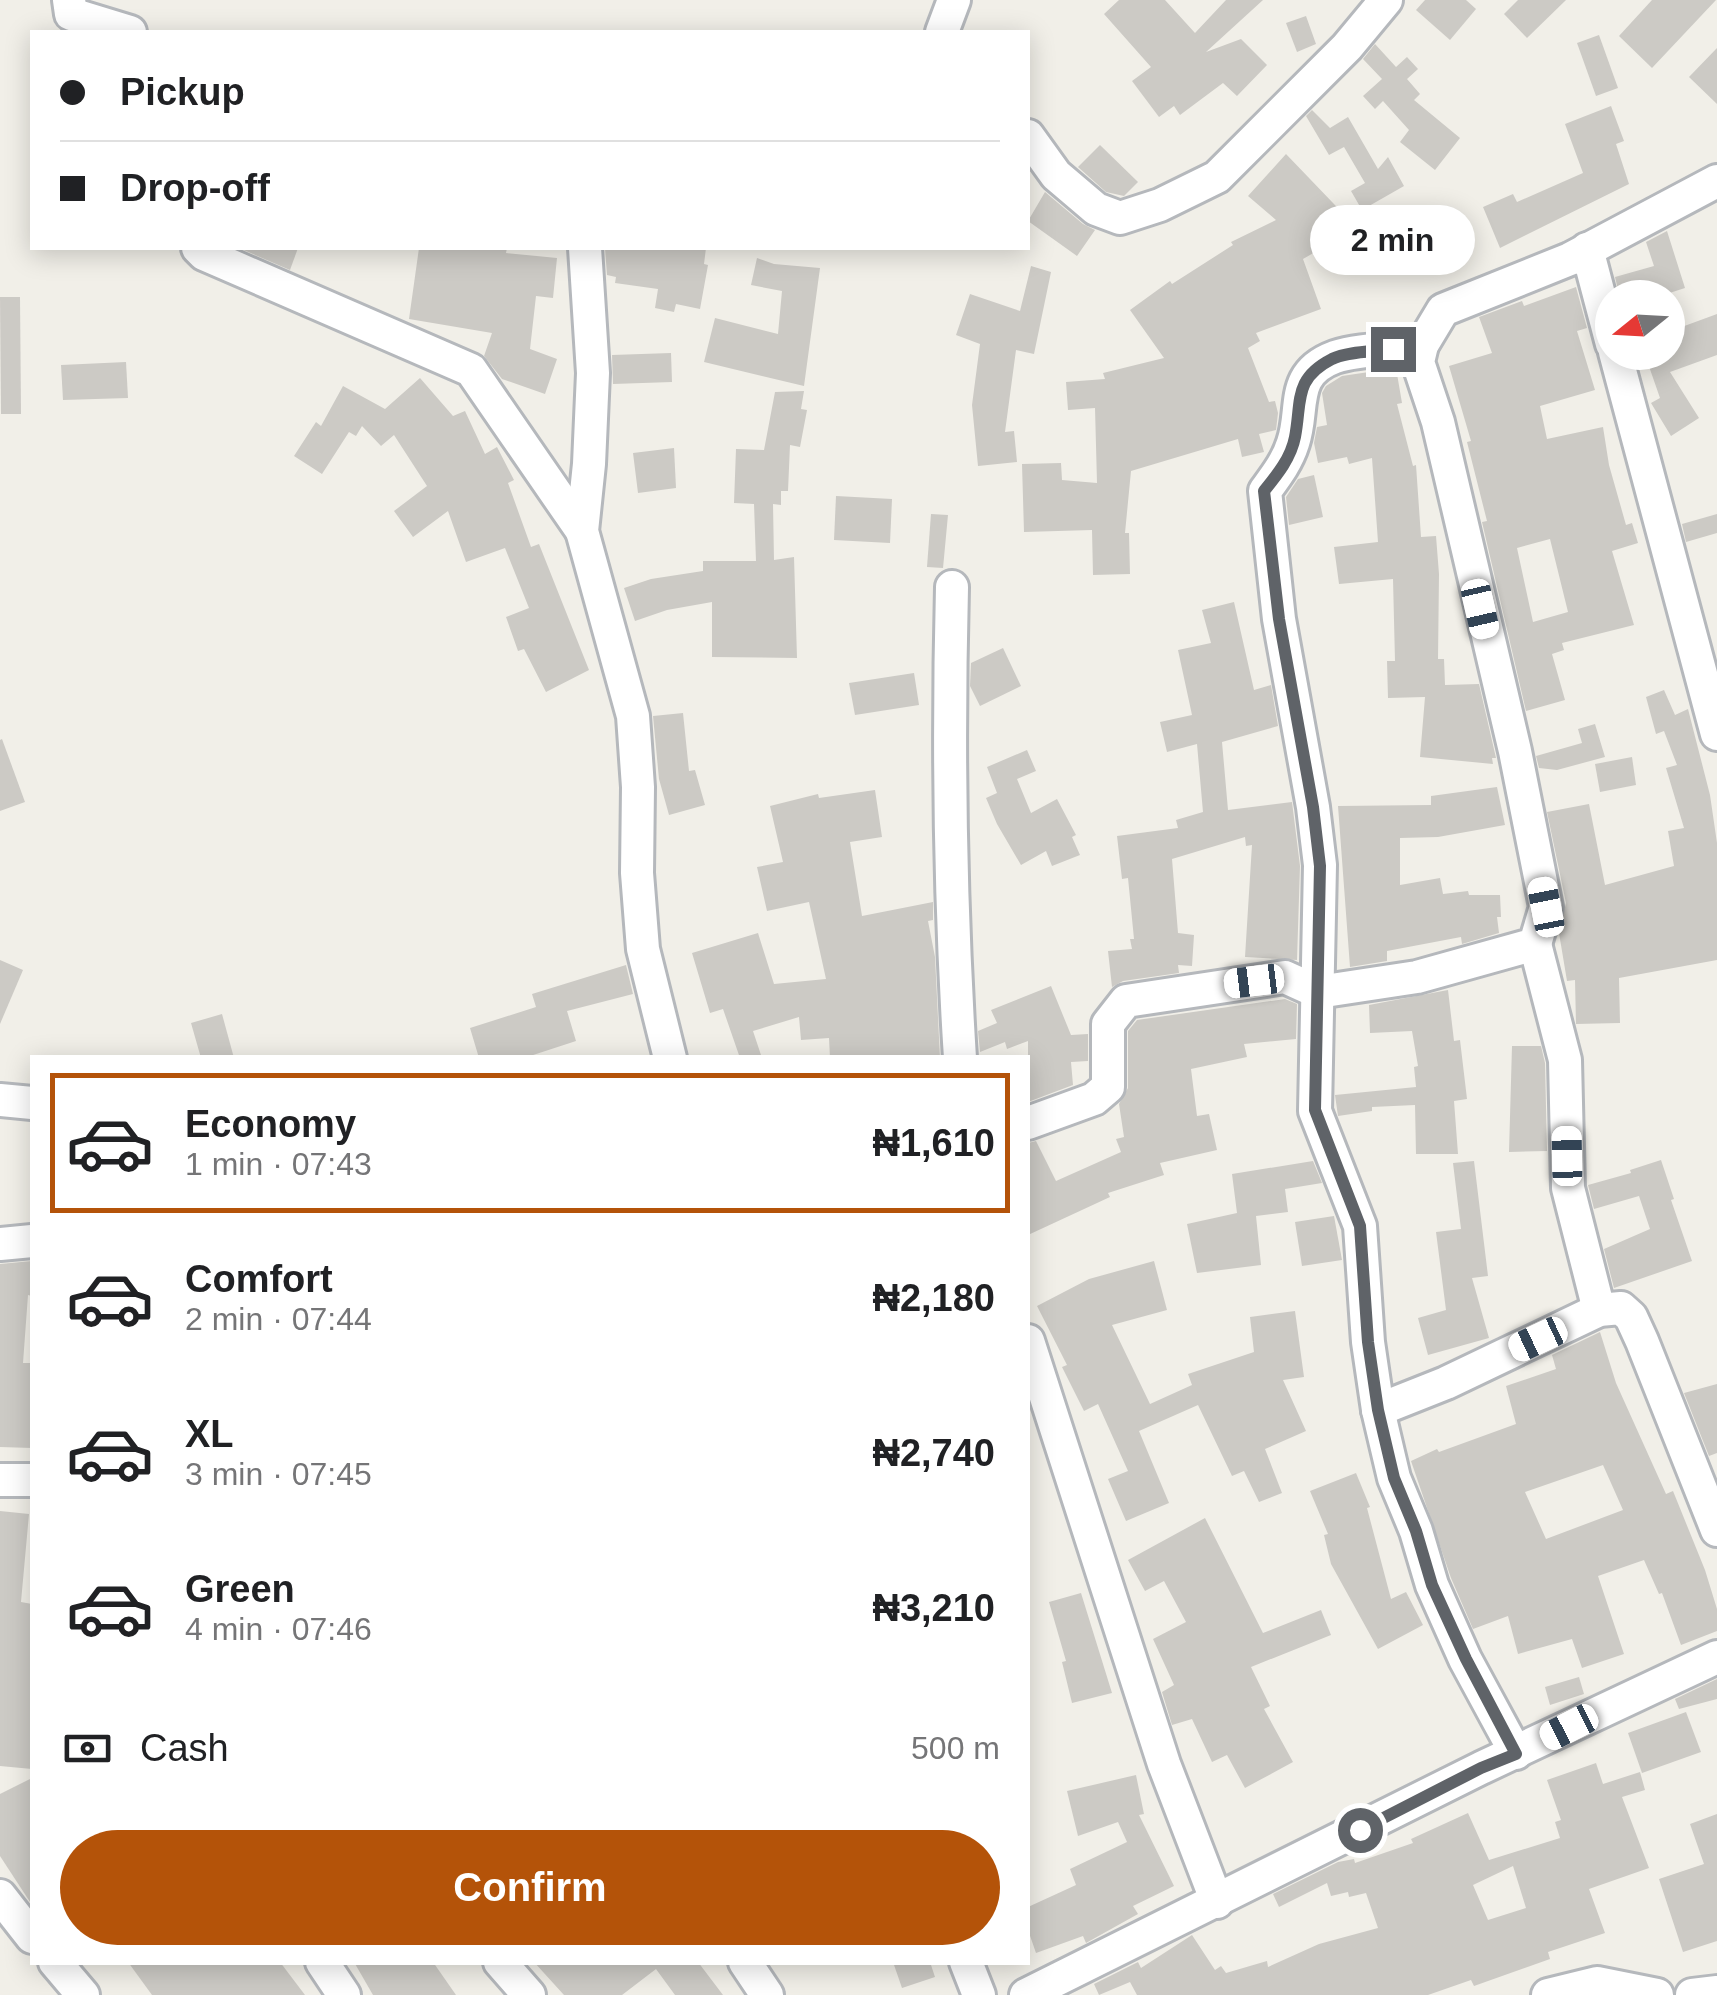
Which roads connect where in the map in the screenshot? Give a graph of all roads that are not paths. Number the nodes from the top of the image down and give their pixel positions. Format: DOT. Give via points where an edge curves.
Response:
graph roads {
  1 [pos="69,0"];
  2 [pos="954,0"];
  3 [pos="1386,0"];
  4 [pos="123,30"];
  5 [pos="943,30"];
  6 [pos="1030,139"];
  7 [pos="1717,180"];
  8 [pos="1587,249"];
  9 [pos="200,250"];
  10 [pos="585,250"];
  11 [pos="1595,280"];
  12 [pos="1422,345"];
  13 [pos="1620,370"];
  14 [pos="582,531"];
  15 [pos="952,588"];
  16 [pos="1717,734"];
  17 [pos="1535,944"];
  18 [pos="1318,992"];
  19 [pos="669,1055"];
  20 [pos="960,1055"];
  21 [pos="0,1100"];
  22 [pos="30,1103"];
  23 [pos="1030,1123"];
  24 [pos="30,1241"];
  25 [pos="0,1244"];
  26 [pos="1600,1310"];
  27 [pos="1030,1347"];
  28 [pos="1378,1410"];
  29 [pos="0,1480"];
  30 [pos="30,1480"];
  31 [pos="1717,1530"];
  32 [pos="1717,1657"];
  33 [pos="1516,1754"];
  34 [pos="0,1896"];
  35 [pos="1216,1902"];
  36 [pos="30,1934"];
  37 [pos="57,1965"];
  38 [pos="324,1965"];
  39 [pos="503,1965"];
  40 [pos="747,1965"];
  41 [pos="967,1965"];
  42 [pos="1717,1992"];
  43 [pos="82,1995"];
  44 [pos="344,1995"];
  45 [pos="529,1995"];
  46 [pos="767,1995"];
  47 [pos="979,1995"];
  48 [pos="1026,1995"];
  49 [pos="1548,1995"];
  50 [pos="1656,1995"];
  51 [pos="1692,1995"];
  1 -- 4 [label="street" via="71,14"];
  2 -- 5 [label="street"];
  3 -- 6 [label="street" via="1217,177 1160,206 1120,218 1096,208 1056,174"];
  7 -- 8 [label="street"];
  8 -- 11 [label="street"];
  8 -- 12 [label="street" via="1443,310"];
  9 -- 14 [label="street" via="470,370"];
  10 -- 14 [label="street" via="593,374"];
  12 -- 17 [label="street" via="1418,362 1438,422 1546,907"];
  12 -- 18 [label="street" via="1335,357 1306,376 1295,440 1264,491 1320,866"];
  13 -- 16 [label="street"];
  14 -- 19 [label="street" via="633,716 643,950"];
  15 -- 20 [label="street" via="948,725"];
  17 -- 18 [label="street" via="1417,977"];
  17 -- 26 [label="street" via="1565,1060 1568,1188"];
  18 -- 23 [label="street" via="1285,976 1126,1000 1108,1024 1108,1088"];
  18 -- 28 [label="street" via="1315,1110 1360,1226"];
  21 -- 22 [label="street"];
  24 -- 25 [label="street"];
  26 -- 28 [label="street"];
  26 -- 31 [label="street" via="1621,1308 1630,1318"];
  27 -- 35 [label="street" via="1164,1764"];
  28 -- 33 [label="street" via="1432,1585"];
  29 -- 30 [label="street"];
  32 -- 33 [label="street"];
  33 -- 35 [label="street"];
  34 -- 36 [label="street"];
  35 -- 48 [label="street"];
  37 -- 43 [label="street"];
  38 -- 44 [label="street"];
  39 -- 45 [label="street"];
  40 -- 46 [label="street"];
  41 -- 47 [label="street"];
  42 -- 51 [label="street"];
  49 -- 50 [label="street" via="1597,1983"];
}
